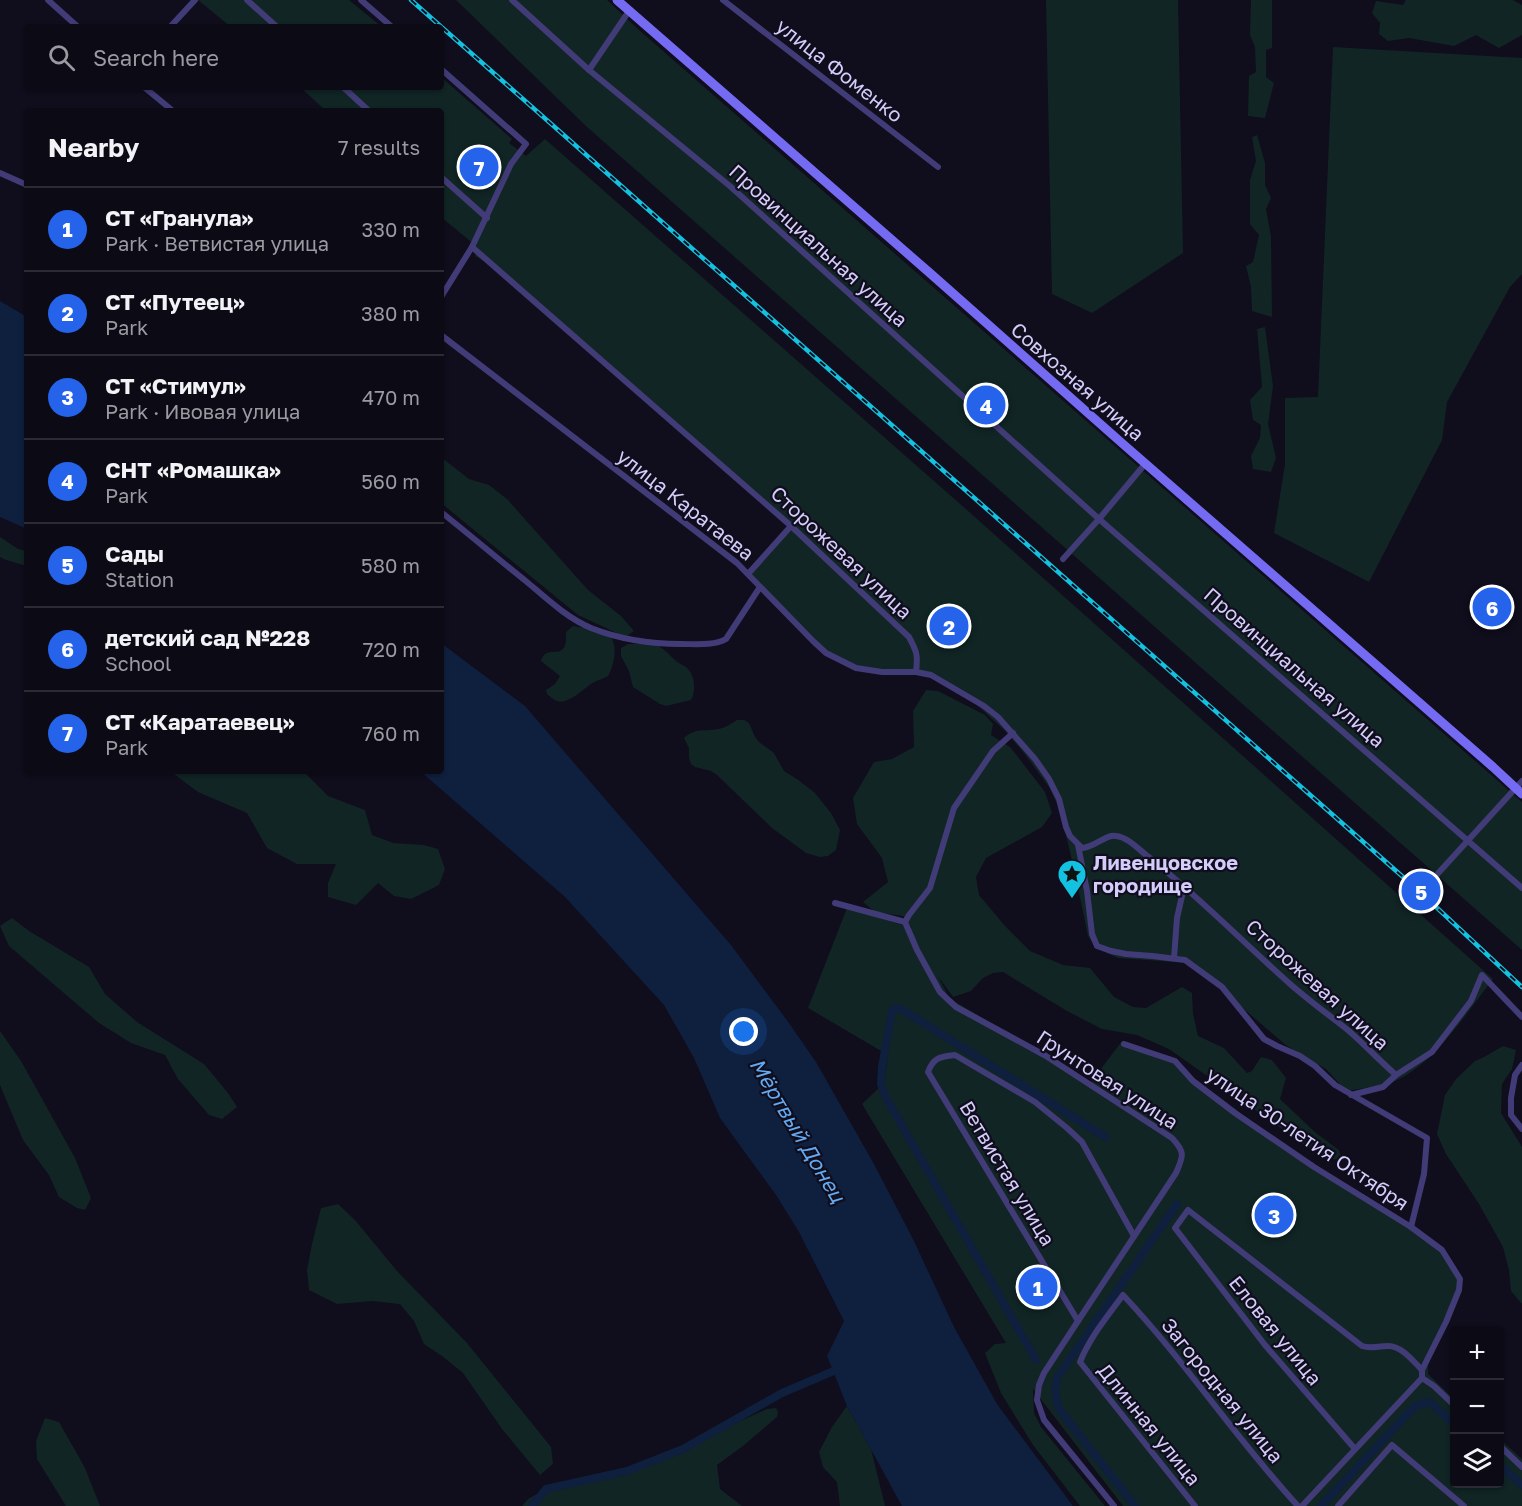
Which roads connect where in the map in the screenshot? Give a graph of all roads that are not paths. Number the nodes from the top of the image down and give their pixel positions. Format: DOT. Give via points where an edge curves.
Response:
graph roads {
  1 [pos="48,0"];
  2 [pos="195,0"];
  3 [pos="247,0"];
  4 [pos="361,0"];
  5 [pos="512,0"];
  6 [pos="617,0"];
  7 [pos="723,0"];
  8 [pos="629,11"];
  9 [pos="75,24"];
  10 [pos="173,24"];
  11 [pos="274,24"];
  12 [pos="389,24"];
  13 [pos="588,70"];
  14 [pos="444,72"];
  15 [pos="148,90"];
  16 [pos="346,90"];
  17 [pos="169,108"];
  18 [pos="366,108"];
  19 [pos="938,167"];
  20 [pos="0,173"];
  21 [pos="444,180"];
  22 [pos="24,184"];
  23 [pos="487,218"];
  24 [pos="472,247"];
  25 [pos="444,292"];
  26 [pos="444,337"];
  27 [pos="1145,464"];
  28 [pos="444,514"];
  29 [pos="1099,519"];
  30 [pos="791,526"];
  31 [pos="1063,559"];
  32 [pos="748,574"];
  33 [pos="760,586"];
  34 [pos="916,672"];
  35 [pos="1012,733"];
  36 [pos="1520,788"];
  37 [pos="1468,840"];
  38 [pos="1077,844"];
  39 [pos="1432,880"];
  40 [pos="1184,887"];
  41 [pos="1522,888"];
  42 [pos="835,903"];
  43 [pos="905,922"];
  44 [pos="1174,958"];
  45 [pos="1522,1017"];
  46 [pos="1124,1044"];
  47 [pos="1522,1065"];
  48 [pos="1396,1075"];
  49 [pos="1351,1095"];
  50 [pos="1522,1129"];
  51 [pos="1411,1227"];
  52 [pos="1134,1236"];
  53 [pos="1123,1295"];
  54 [pos="1078,1321"];
  55 [pos="1422,1370"];
  56 [pos="1422,1378"];
  57 [pos="1450,1400"];
  58 [pos="1355,1449"];
  59 [pos="1504,1450"];
  60 [pos="1522,1467"];
  61 [pos="1114,1506"];
  62 [pos="1195,1506"];
  63 [pos="1300,1506"];
  64 [pos="1338,1506"];
  65 [pos="1464,1506"];
  1 -- 9 [label="street"];
  2 -- 10 [label="street"];
  3 -- 11 [label="street"];
  4 -- 12 [label="street"];
  5 -- 13 [label="street, Провинциальная улица"];
  6 -- 8 [label="street, Совхозная улица"];
  7 -- 19 [label="street, улица Фоменко"];
  8 -- 13 [label="street"];
  8 -- 27 [label="street, Совхозная улица"];
  13 -- 29 [label="street, Провинциальная улица" via="731,187"];
  14 -- 23 [label="street" via="525,144 511,164"];
  15 -- 17 [label="street"];
  16 -- 18 [label="street"];
  20 -- 22 [label="street"];
  21 -- 23 [label="street"];
  23 -- 24 [label="street"];
  24 -- 25 [label="street"];
  24 -- 30 [label="street, Сторожевая улица"];
  26 -- 32 [label="street, улица Каратаева"];
  27 -- 29 [label="street"];
  27 -- 36 [label="street, Совхозная улица"];
  28 -- 33 [label="street" via="570,615 590,627 624,638 667,644 722,641"];
  29 -- 31 [label="street"];
  29 -- 37 [label="street, Провинциальная улица"];
  30 -- 32 [label="street"];
  30 -- 34 [label="street, Сторожевая улица" via="909,637 916,651"];
  32 -- 33 [label="street, улица Каратаева"];
  33 -- 34 [label="street, улица Каратаева" via="826,653 856,668"];
  34 -- 35 [label="street" via="931,675 984,706"];
  35 -- 38 [label="street" via="1049,779 1059,798 1066,827"];
  35 -- 43 [label="street" via="993,751 954,808 930,888"];
  36 -- 37 [label="street"];
  37 -- 39 [label="street"];
  37 -- 41 [label="street, Провинциальная улица"];
  38 -- 40 [label="street, Сторожевая улица" via="1088,848 1116,836 1132,844"];
  38 -- 44 [label="street" via="1097,946 1126,954"];
  40 -- 44 [label="street"];
  40 -- 48 [label="street, Сторожевая улица"];
  42 -- 43 [label="street"];
  43 -- 52 [label="street, Грунтовая улица" via="940,992 956,1006 1046,1056 1180,1147 1183,1156 1176,1173"];
  44 -- 49 [label="street" via="1185,960 1222,987 1264,1038 1300,1056"];
  45 -- 48 [label="street" via="1482,975 1471,1001 1432,1052"];
  46 -- 51 [label="street, улица 30-летия Октября" via="1175,1061 1193,1081 1235,1113"];
  47 -- 50 [label="street" via="1515,1075 1511,1115"];
  48 -- 49 [label="street" via="1383,1087"];
  49 -- 51 [label="street" via="1427,1138 1424,1174"];
  51 -- 55 [label="street, улица 30-летия Октября" via="1442,1251 1460,1279 1446,1322"];
  52 -- 54 [label="street, Грунтовая улица"];
  52 -- 54 [label="street, Ветвистая улица" via="1082,1142 1068,1128 1035,1102 955,1055 932,1062 928,1072"];
  53 -- 62 [label="street, Длинная улица" via="1095,1333 1080,1362"];
  53 -- 63 [label="street, Загородная улица" via="1276,1483"];
  54 -- 61 [label="street, Грунтовая улица" via="1044,1373 1037,1400 1044,1420"];
  55 -- 56 [label="street"];
  55 -- 58 [label="street, Еловая улица" via="1396,1347 1362,1346 1188,1209 1175,1228 1265,1345"];
  56 -- 57 [label="street"];
  56 -- 58 [label="street"];
  58 -- 63 [label="street"];
  59 -- 60 [label="street"];
  64 -- 65 [label="street" via="1392,1445"];
}
